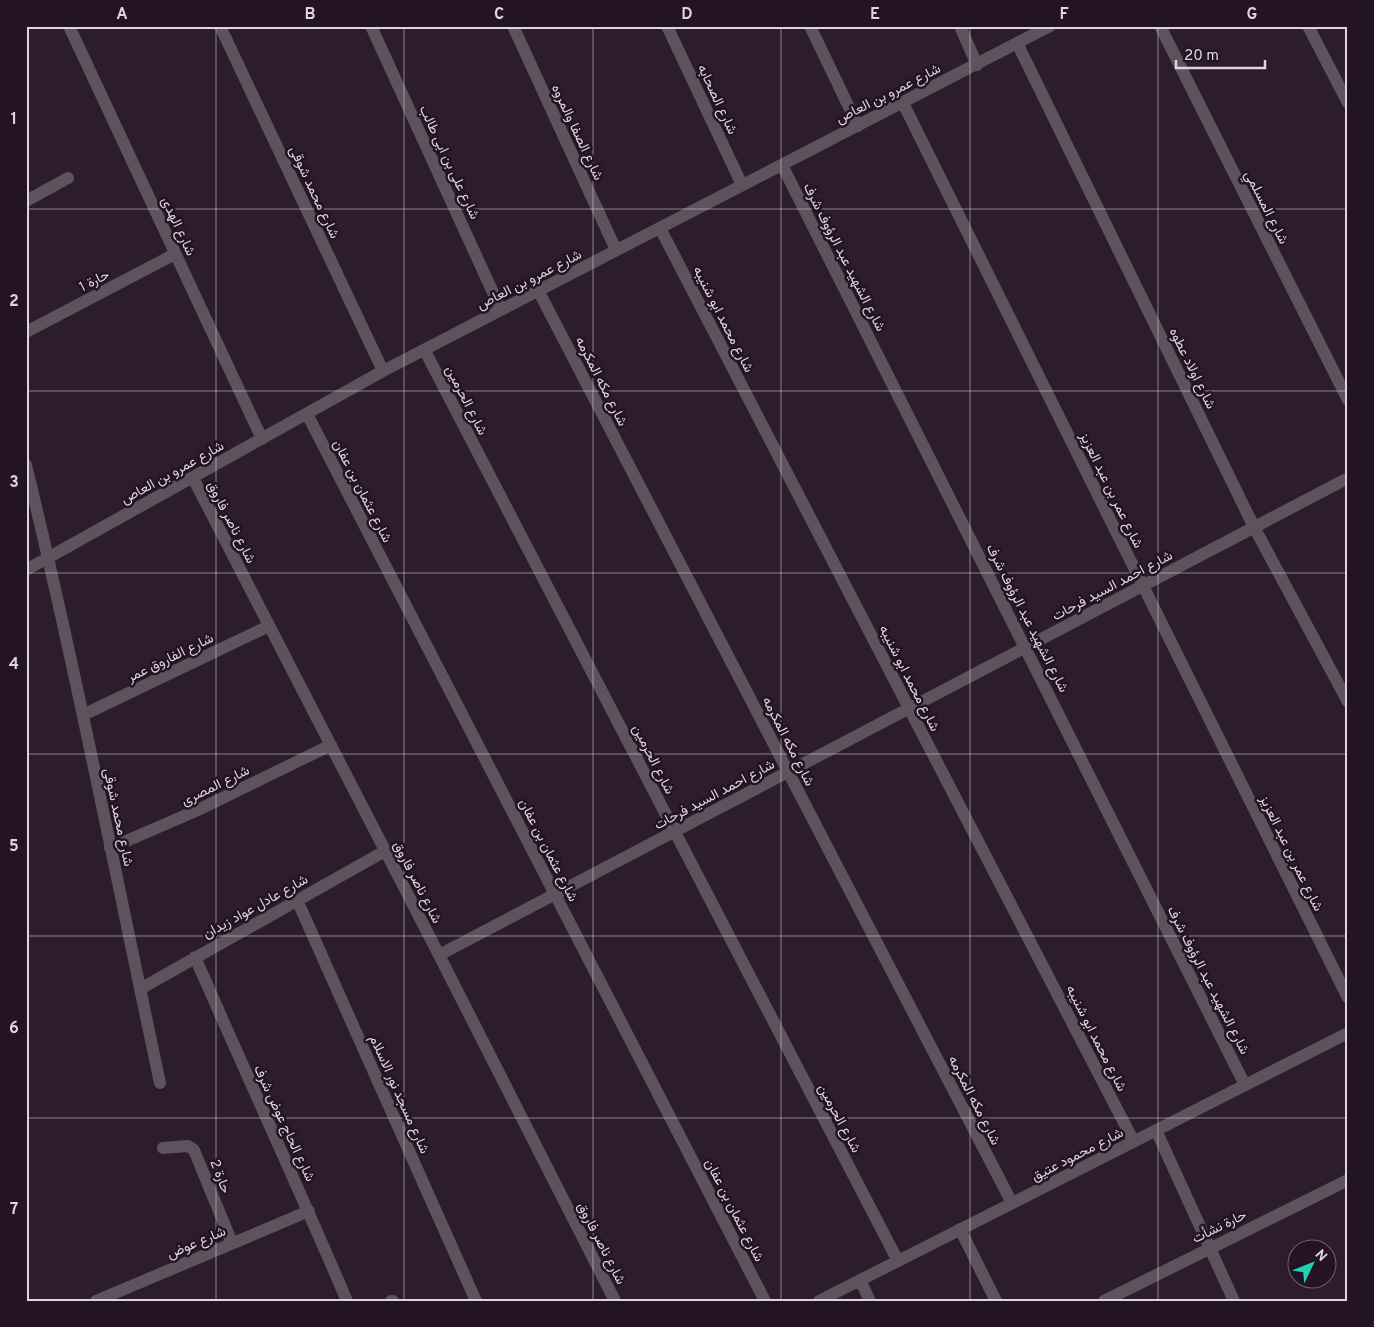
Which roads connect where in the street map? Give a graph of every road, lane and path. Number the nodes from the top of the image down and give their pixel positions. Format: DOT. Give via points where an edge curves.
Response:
graph roads {
  1 [pos="69,26"];
  2 [pos="220,26"];
  3 [pos="371,26"];
  4 [pos="513,26"];
  5 [pos="667,26"];
  6 [pos="810,26"];
  7 [pos="960,26"];
  8 [pos="1050,26"];
  9 [pos="1160,26"];
  10 [pos="1308,26"];
  11 [pos="1017,43"];
  12 [pos="977,65"];
  13 [pos="903,102"];
  14 [pos="1348,103"];
  15 [pos="858,126"];
  16 [pos="782,165"];
  17 [pos="68,178"];
  18 [pos="742,185"];
  19 [pos="26,201"];
  20 [pos="660,228"];
  21 [pos="616,250"];
  22 [pos="175,254"];
  23 [pos="539,292"];
  24 [pos="501,310"];
  25 [pos="26,332"];
  26 [pos="425,351"];
  27 [pos="383,371"];
  28 [pos="1348,400"];
  29 [pos="307,414"];
  30 [pos="262,439"];
  31 [pos="26,465"];
  32 [pos="193,478"];
  33 [pos="1348,478"];
  34 [pos="1254,527"];
  35 [pos="49,558"];
  36 [pos="26,570"];
  37 [pos="1143,585"];
  38 [pos="269,626"];
  39 [pos="1026,647"];
  40 [pos="1348,702"];
  41 [pos="909,708"];
  42 [pos="83,715"];
  43 [pos="331,745"];
  44 [pos="788,772"];
  45 [pos="674,832"];
  46 [pos="110,848"];
  47 [pos="385,851"];
  48 [pos="555,894"];
  49 [pos="296,900"];
  50 [pos="439,955"];
  51 [pos="195,957"];
  52 [pos="140,989"];
  53 [pos="1348,998"];
  54 [pos="1348,1033"];
  55 [pos="160,1083"];
  56 [pos="1245,1085"];
  57 [pos="1156,1130"];
  58 [pos="1134,1142"];
  59 [pos="163,1148"];
  60 [pos="1348,1180"];
  61 [pos="1012,1203"];
  62 [pos="309,1211"];
  63 [pos="960,1229"];
  64 [pos="232,1244"];
  65 [pos="1210,1248"];
  66 [pos="898,1261"];
  67 [pos="860,1280"];
  68 [pos="96,1301"];
  69 [pos="347,1301"];
  70 [pos="476,1301"];
  71 [pos="614,1301"];
  72 [pos="764,1301"];
  73 [pos="819,1301"];
  74 [pos="870,1301"];
  75 [pos="996,1301"];
  76 [pos="1104,1301"];
  77 [pos="1234,1301"];
  1 -- 22 [label="street, شارع الهدى"];
  2 -- 27 [label="street, شارع محمد شوقى"];
  3 -- 24 [label="street, شارع على بن ابى طالب"];
  4 -- 21 [label="street, شارع الصفا والمروه"];
  5 -- 18 [label="street, شارع الصحابه"];
  6 -- 15 [label="street"];
  7 -- 12 [label="street"];
  8 -- 11 [label="street, شارع عمرو بن العاص"];
  9 -- 28 [label="street, شارع المسلمي"];
  10 -- 14 [label="street"];
  11 -- 12 [label="street, شارع عمرو بن العاص"];
  11 -- 34 [label="street, شارع اولاد عطوه"];
  12 -- 13 [label="street, شارع عمرو بن العاص"];
  13 -- 15 [label="street, شارع عمرو بن العاص"];
  13 -- 37 [label="street, شارع عمر بن عبد العزيز"];
  15 -- 16 [label="street, شارع عمرو بن العاص"];
  16 -- 18 [label="street, شارع عمرو بن العاص"];
  16 -- 39 [label="street, شارع الشهيد عبد الرؤوف شرف"];
  17 -- 19 [label="street"];
  18 -- 20 [label="street, شارع عمرو بن العاص"];
  20 -- 21 [label="street, شارع عمرو بن العاص"];
  20 -- 41 [label="street, شارع محمد ابو شنيبه"];
  21 -- 23 [label="street, شارع عمرو بن العاص"];
  22 -- 25 [label="street, حارة 1"];
  22 -- 30 [label="street, شارع الهدى"];
  23 -- 24 [label="street, شارع عمرو بن العاص"];
  23 -- 44 [label="street, شارع مكه المكرمه"];
  24 -- 26 [label="street, شارع عمرو بن العاص"];
  26 -- 27 [label="street, شارع عمرو بن العاص"];
  26 -- 45 [label="street, شارع الحرمين"];
  27 -- 29 [label="street, شارع عمرو بن العاص"];
  29 -- 30 [label="street, شارع عمرو بن العاص"];
  29 -- 48 [label="street, شارع عثمان بن عفان"];
  30 -- 32 [label="street, شارع عمرو بن العاص"];
  31 -- 35 [label="street, شارع محمد شوقى"];
  32 -- 35 [label="street, شارع عمرو بن العاص"];
  32 -- 38 [label="street, شارع ناصر فاروق"];
  33 -- 34 [label="street, شارع احمد السيد فرحات"];
  34 -- 37 [label="street, شارع احمد السيد فرحات"];
  34 -- 40 [label="street, شارع اولاد عطوه"];
  35 -- 36 [label="street, شارع عمرو بن العاص"];
  35 -- 42 [label="street, شارع محمد شوقى"];
  37 -- 39 [label="street, شارع احمد السيد فرحات"];
  37 -- 53 [label="street, شارع عمر بن عبد العزيز"];
  38 -- 42 [label="street, شارع الفاروق عمر"];
  38 -- 43 [label="street, شارع ناصر فاروق"];
  39 -- 41 [label="street, شارع احمد السيد فرحات"];
  39 -- 56 [label="street, شارع الشهيد عبد الرؤوف شرف"];
  41 -- 44 [label="street, شارع احمد السيد فرحات"];
  41 -- 58 [label="street, شارع محمد ابو شنيبه"];
  42 -- 46 [label="street, شارع محمد شوقى"];
  43 -- 46 [label="street, شارع المصرى" via="198,810"];
  43 -- 47 [label="street, شارع ناصر فاروق"];
  44 -- 45 [label="street, شارع احمد السيد فرحات"];
  44 -- 61 [label="street, شارع مكه المكرمه"];
  45 -- 48 [label="street, شارع احمد السيد فرحات"];
  45 -- 66 [label="street, شارع الحرمين"];
  46 -- 52 [label="street, شارع محمد شوقى"];
  47 -- 49 [label="street, شارع عادل عواد زيدان"];
  47 -- 50 [label="street, شارع ناصر فاروق"];
  48 -- 50 [label="street, شارع احمد السيد فرحات"];
  48 -- 72 [label="street, شارع عثمان بن عفان"];
  49 -- 51 [label="street, شارع عادل عواد زيدان"];
  49 -- 70 [label="street, شارع مسجد نور الاسلام"];
  50 -- 71 [label="street, شارع ناصر فاروق"];
  51 -- 52 [label="street, شارع عادل عواد زيدان"];
  51 -- 62 [label="street, شارع الحاج عوض شرف"];
  52 -- 55 [label="street, شارع محمد شوقى"];
  54 -- 56 [label="street, شارع محمود عتيق"];
  56 -- 57 [label="street, شارع محمود عتيق"];
  57 -- 58 [label="street, شارع محمود عتيق"];
  57 -- 65 [label="street"];
  58 -- 61 [label="street, شارع محمود عتيق"];
  59 -- 64 [label="street, حارة 2" via="188,1146 194,1150"];
  60 -- 65 [label="street, حارة نشأت"];
  61 -- 63 [label="street, شارع محمود عتيق"];
  62 -- 64 [label="street, شارع عوض"];
  62 -- 69 [label="street, شارع الحاج عوض شرف"];
  63 -- 66 [label="street, شارع محمود عتيق"];
  63 -- 75 [label="street"];
  64 -- 68 [label="street, شارع عوض"];
  65 -- 76 [label="street, حارة نشأت"];
  65 -- 77 [label="street"];
  66 -- 67 [label="street, شارع محمود عتيق"];
  67 -- 73 [label="street, شارع محمود عتيق"];
  67 -- 74 [label="street"];
}
